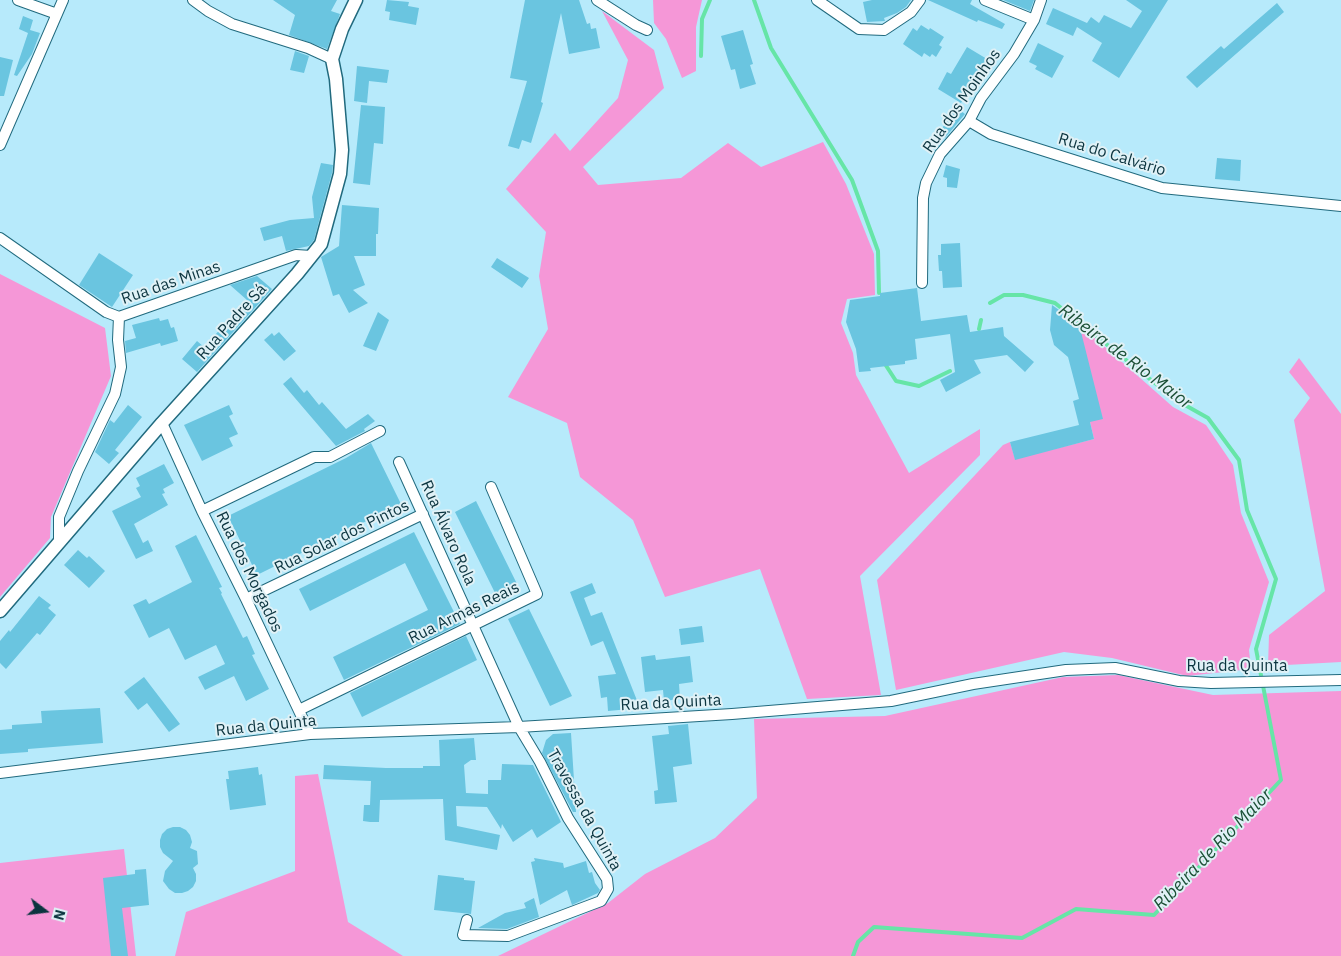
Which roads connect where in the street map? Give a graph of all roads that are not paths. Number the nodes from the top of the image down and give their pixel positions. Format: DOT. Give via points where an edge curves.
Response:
graph roads {
  1 [pos="18,0"];
  2 [pos="63,0"];
  3 [pos="193,0"];
  4 [pos="356,0"];
  5 [pos="597,0"];
  6 [pos="817,0"];
  7 [pos="920,0"];
  8 [pos="985,0"];
  9 [pos="1041,0"];
  10 [pos="57,14"];
  11 [pos="1034,20"];
  12 [pos="647,30"];
  13 [pos="332,59"];
  14 [pos="969,121"];
  15 [pos="0,145"];
  16 [pos="1341,206"];
  17 [pos="0,238"];
  18 [pos="311,256"];
  19 [pos="922,283"];
  20 [pos="119,317"];
  21 [pos="162,422"];
  22 [pos="380,431"];
  23 [pos="399,462"];
  24 [pos="491,486"];
  25 [pos="202,511"];
  26 [pos="423,514"];
  27 [pos="60,542"];
  28 [pos="246,599"];
  29 [pos="0,611"];
  30 [pos="473,626"];
  31 [pos="1341,680"];
  32 [pos="298,710"];
  33 [pos="519,727"];
  34 [pos="310,734"];
  35 [pos="0,773"];
  36 [pos="467,920"];
  1 -- 10 [label="street"];
  2 -- 10 [label="street"];
  3 -- 13 [label="street" via="232,24"];
  4 -- 13 [label="street, Rua Padre Sá"];
  5 -- 12 [label="street"];
  6 -- 7 [label="street" via="859,28 884,30 911,12"];
  8 -- 11 [label="street"];
  9 -- 11 [label="street, Rua dos Moinhos"];
  10 -- 15 [label="street"];
  11 -- 14 [label="street, Rua dos Moinhos"];
  13 -- 18 [label="street, Rua Padre Sá" via="342,150 340,174 321,244"];
  14 -- 16 [label="street, Rua do Calvário" via="991,134 1162,188"];
  14 -- 19 [label="street, Rua dos Moinhos" via="940,154 926,183"];
  17 -- 20 [label="street, Rua das Minas" via="106,312"];
  18 -- 20 [label="street, Rua das Minas" via="296,254"];
  18 -- 21 [label="street, Rua Padre Sá"];
  20 -- 27 [label="street" via="121,367 115,394 59,518"];
  21 -- 25 [label="street, Rua dos Morgados"];
  21 -- 27 [label="street, Rua Padre Sá"];
  22 -- 25 [label="street" via="330,457 314,457"];
  23 -- 26 [label="street, Rua Álvaro Rola"];
  24 -- 30 [label="street, Rua Armas Reais" via="537,594"];
  25 -- 28 [label="street, Rua dos Morgados"];
  26 -- 28 [label="street, Rua Solar dos Pintos"];
  26 -- 30 [label="street, Rua Álvaro Rola"];
  27 -- 29 [label="street, Rua Padre Sá"];
  28 -- 32 [label="street, Rua dos Morgados"];
  30 -- 32 [label="street, Rua Armas Reais"];
  30 -- 33 [label="street, Rua Álvaro Rola"];
  31 -- 33 [label="street, Rua da Quinta" via="1210,683 1179,681 1115,668 1066,670 891,701"];
  32 -- 34 [label="street, Rua dos Morgados"];
  33 -- 34 [label="street, Rua da Quinta"];
  33 -- 36 [label="street, Travessa da Quinta" via="568,818 608,879 608,889 601,901 508,936 463,935"];
  34 -- 35 [label="street, Rua da Quinta"];
}
